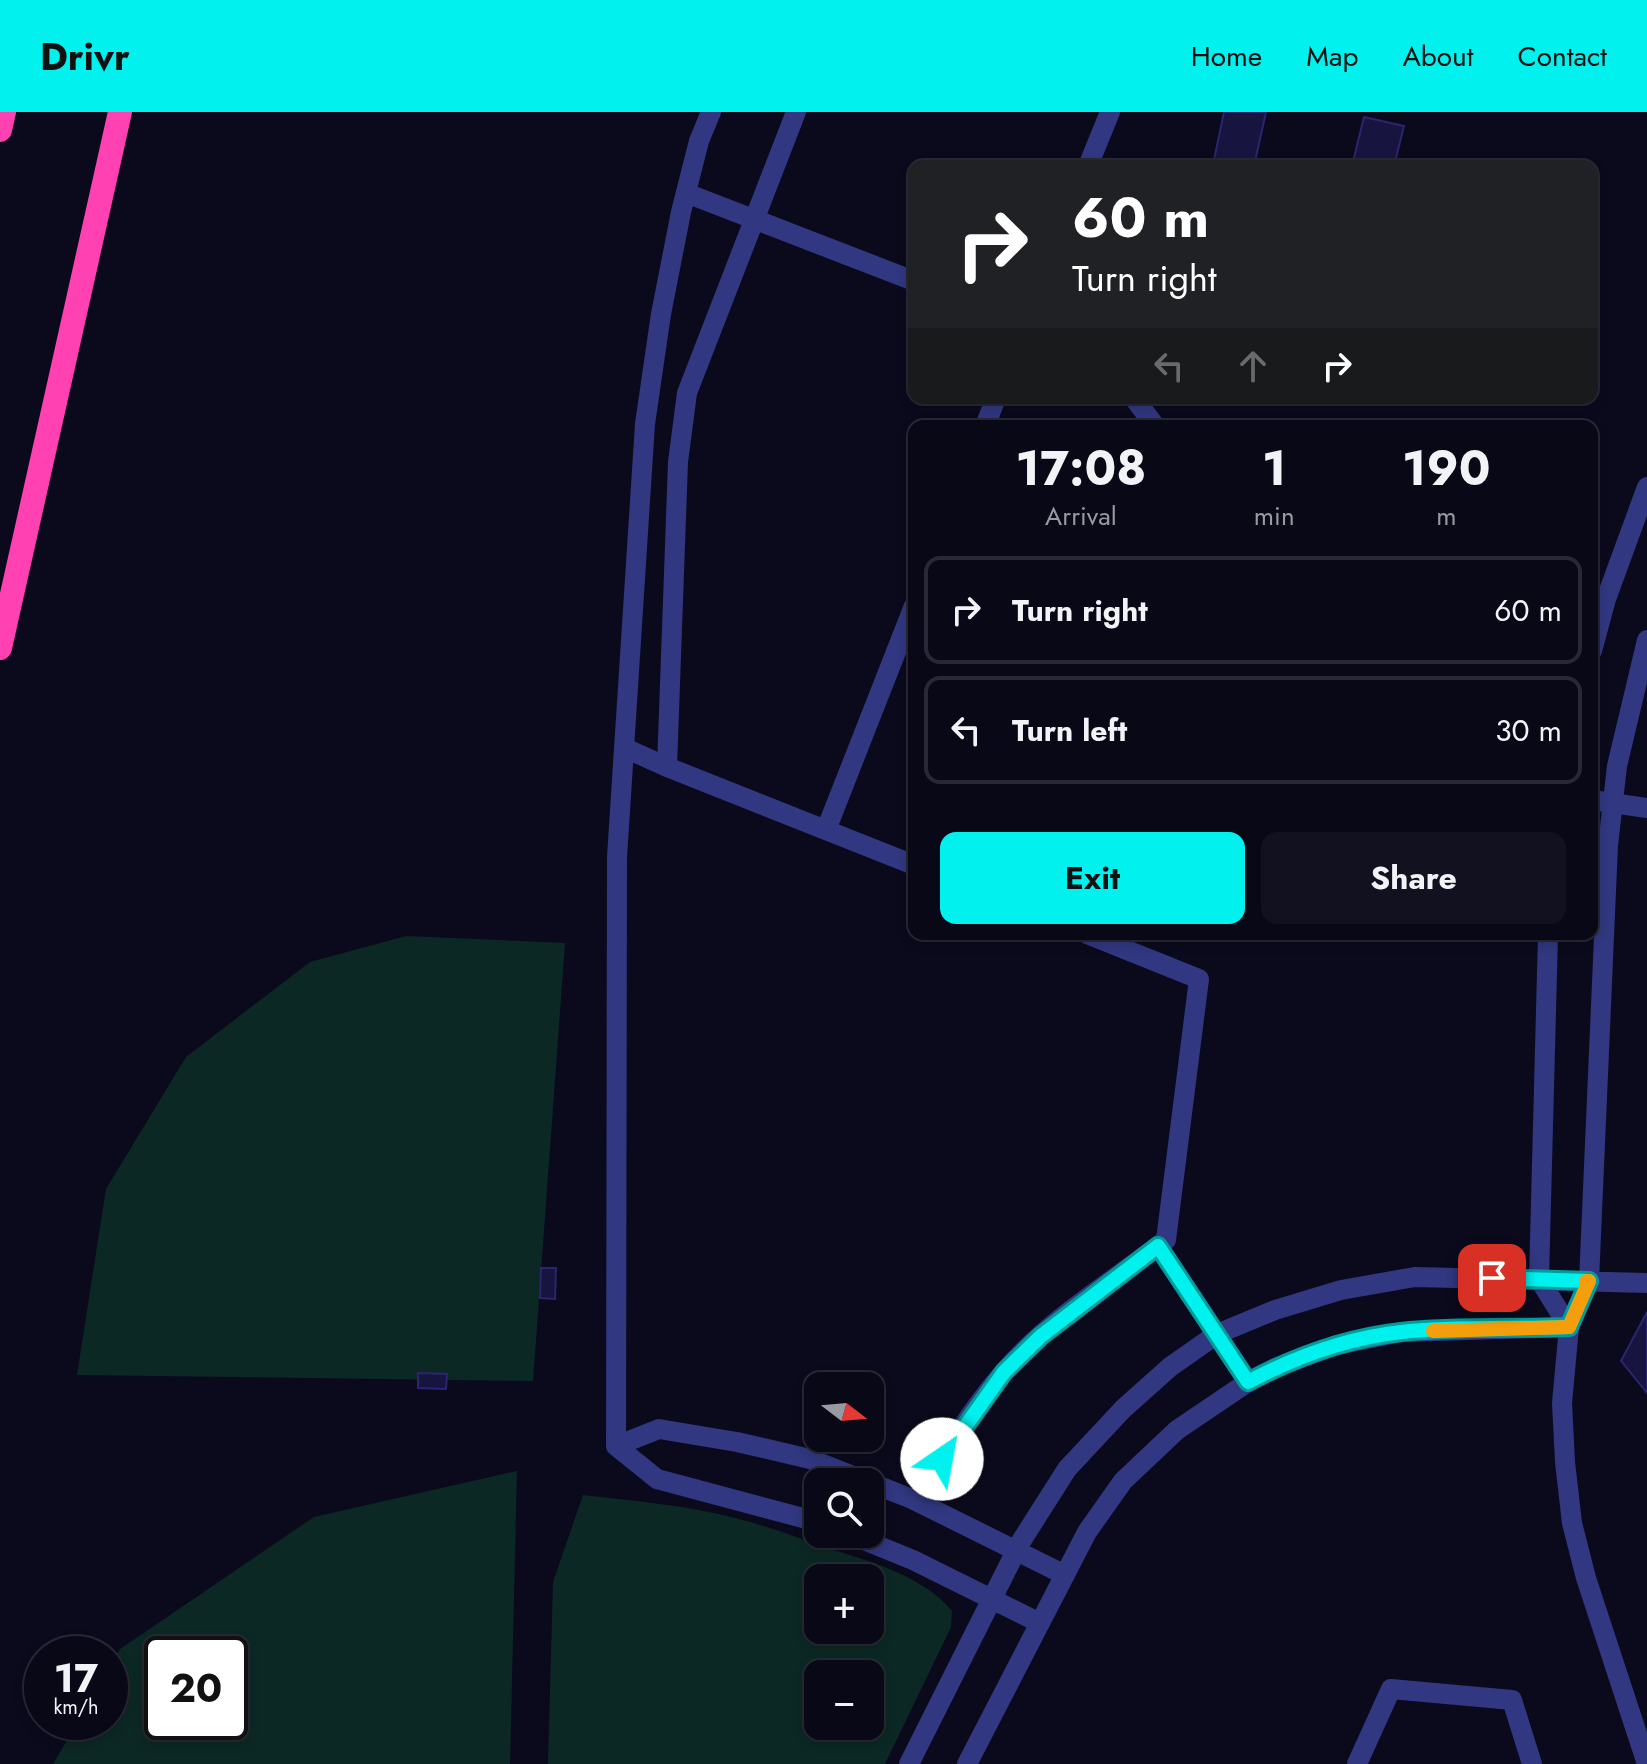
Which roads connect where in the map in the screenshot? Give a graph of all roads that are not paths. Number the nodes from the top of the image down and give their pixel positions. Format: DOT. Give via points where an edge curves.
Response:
graph roads {
  1 [pos="4,112"];
  2 [pos="120,112"];
  3 [pos="711,112"];
  4 [pos="796,112"];
  5 [pos="1110,112"];
  6 [pos="0,130"];
  7 [pos="1090,160"];
  8 [pos="686,193"];
  9 [pos="753,219"];
  10 [pos="908,279"];
  11 [pos="1647,487"];
  12 [pos="908,621"];
  13 [pos="1598,630"];
  14 [pos="1647,640"];
  15 [pos="0,648"];
  16 [pos="625,748"];
  17 [pos="667,767"];
  18 [pos="1602,802"];
  19 [pos="1647,808"];
  20 [pos="826,830"];
  21 [pos="908,863"];
  22 [pos="1102,940"];
  23 [pos="1548,940"];
  24 [pos="1158,1246"];
  25 [pos="1539,1279"];
  26 [pos="1589,1281"];
  27 [pos="1647,1283"];
  28 [pos="1569,1327"];
  29 [pos="1217,1334"];
  30 [pos="1248,1382"];
  31 [pos="616,1446"];
  32 [pos="917,1501"];
  33 [pos="804,1518"];
  34 [pos="883,1548"];
  35 [pos="1017,1549"];
  36 [pos="1065,1575"];
  37 [pos="992,1599"];
  38 [pos="1040,1623"];
  39 [pos="909,1764"];
  40 [pos="967,1764"];
  41 [pos="1357,1764"];
  42 [pos="1532,1764"];
  43 [pos="1647,1764"];
  1 -- 6 [label="highway"];
  2 -- 15 [label="highway"];
  3 -- 8 [label="street"];
  4 -- 9 [label="street"];
  5 -- 7 [label="street"];
  8 -- 9 [label="street"];
  8 -- 16 [label="street" via="645,424"];
  9 -- 10 [label="street"];
  9 -- 17 [label="street" via="687,393 678,462"];
  11 -- 13 [label="street"];
  12 -- 20 [label="street"];
  14 -- 18 [label="street" via="1617,766"];
  16 -- 17 [label="street"];
  16 -- 31 [label="street" via="617,857"];
  17 -- 20 [label="street"];
  18 -- 19 [label="street"];
  18 -- 26 [label="street" via="1608,845"];
  20 -- 21 [label="street"];
  22 -- 24 [label="street" via="1199,979 1166,1240"];
  23 -- 25 [label="street"];
  24 -- 29 [label="street"];
  24 -- 32 [label="street" via="1041,1336 1004,1372"];
  25 -- 26 [label="street"];
  25 -- 28 [label="street"];
  25 -- 29 [label="street" via="1415,1277 1341,1290"];
  26 -- 27 [label="street"];
  26 -- 28 [label="street"];
  28 -- 30 [label="street" via="1401,1332 1336,1345"];
  28 -- 43 [label="street" via="1562,1403 1572,1523"];
  29 -- 30 [label="street"];
  29 -- 35 [label="street" via="1123,1409 1067,1469"];
  30 -- 36 [label="street" via="1177,1430 1123,1481"];
  31 -- 32 [label="street" via="659,1429 737,1442 810,1459"];
  31 -- 33 [label="street" via="657,1479"];
  32 -- 35 [label="street"];
  34 -- 37 [label="street"];
  35 -- 36 [label="street"];
  35 -- 37 [label="street"];
  36 -- 38 [label="street"];
  37 -- 38 [label="street"];
  37 -- 39 [label="street"];
  38 -- 40 [label="street"];
  41 -- 42 [label="street" via="1391,1689 1512,1700"];
}
